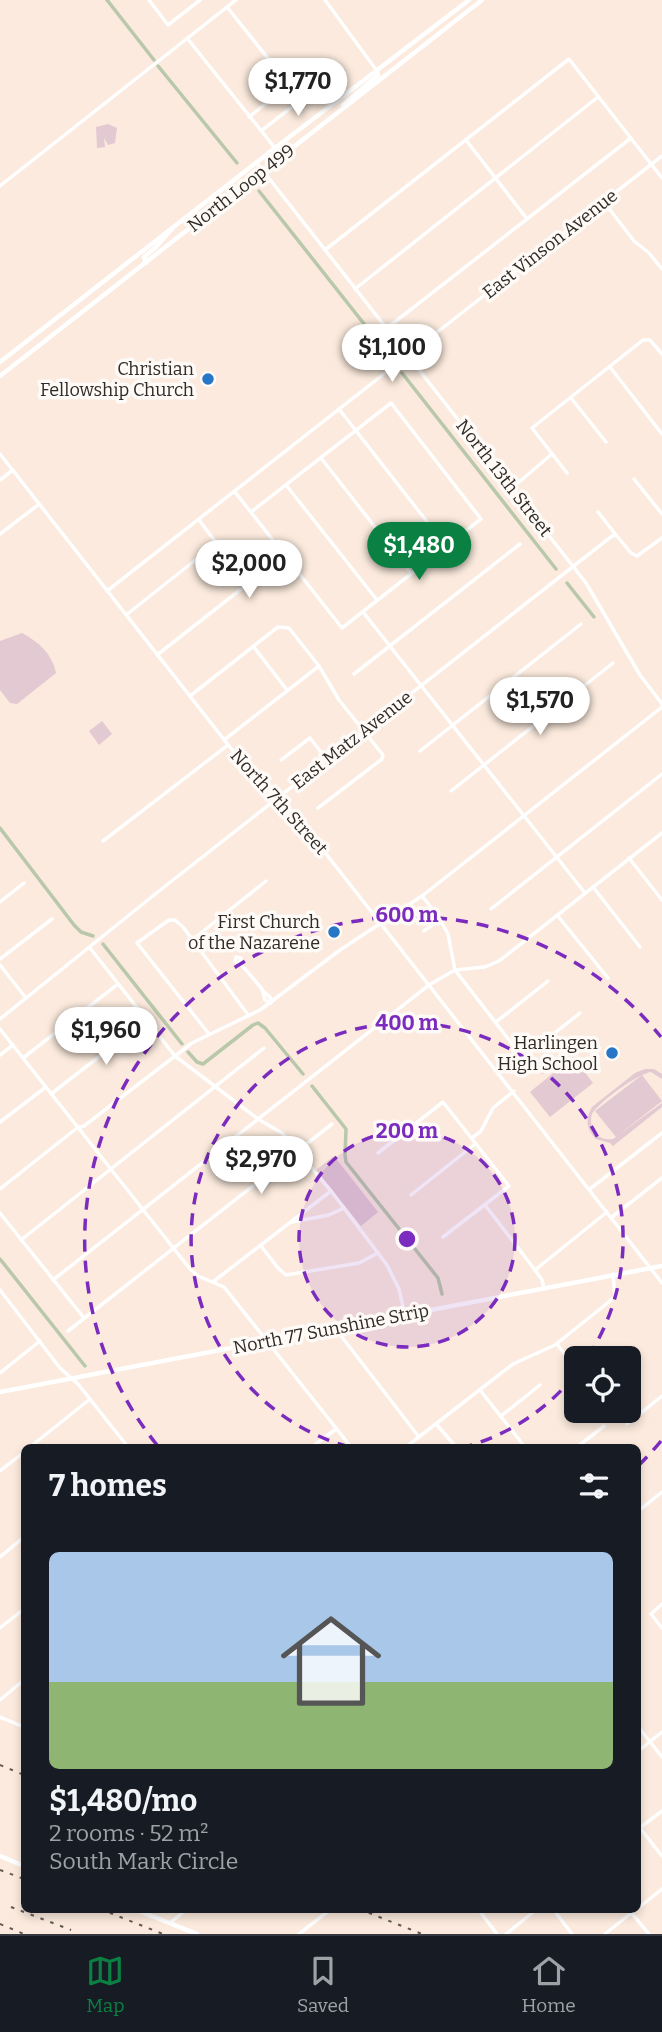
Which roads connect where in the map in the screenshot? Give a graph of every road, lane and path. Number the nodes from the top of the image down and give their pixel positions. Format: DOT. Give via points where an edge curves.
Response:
graph roads {
  1 [pos="149,0"];
  2 [pos="200,0"];
  3 [pos="236,0"];
  4 [pos="325,0"];
  5 [pos="469,0"];
  6 [pos="482,0"];
  7 [pos="227,7"];
  8 [pos="187,38"];
  9 [pos="377,71"];
  10 [pos="320,85"];
  11 [pos="598,97"];
  12 [pos="336,114"];
  13 [pos="250,117"];
  14 [pos="261,131"];
  15 [pos="631,138"];
  16 [pos="466,140"];
  17 [pos="275,148"];
  18 [pos="662,156"];
  19 [pos="256,162"];
  20 [pos="651,164"];
  21 [pos="264,171"];
  22 [pos="495,178"];
  23 [pos="662,178"];
  24 [pos="0,186"];
  25 [pos="604,202"];
  26 [pos="527,219"];
  27 [pos="173,227"];
  28 [pos="325,250"];
  29 [pos="146,263"];
  30 [pos="662,269"];
  31 [pos="355,289"];
  32 [pos="387,328"];
  33 [pos="662,354"];
  34 [pos="408,356"];
  35 [pos="0,362"];
  36 [pos="610,367"];
  37 [pos="0,376"];
  38 [pos="570,398"];
  39 [pos="339,410"];
  40 [pos="356,430"];
  41 [pos="662,434"];
  42 [pos="606,442"];
  43 [pos="0,454"];
  44 [pos="552,454"];
  45 [pos="321,457"];
  46 [pos="13,470"];
  47 [pos="567,472"];
  48 [pos="635,479"];
  49 [pos="0,480"];
  50 [pos="286,485"];
  51 [pos="512,488"];
  52 [pos="235,492"];
  53 [pos="38,505"];
  54 [pos="251,512"];
  55 [pos="598,512"];
  56 [pos="662,514"];
  57 [pos="199,520"];
  58 [pos="0,534"];
  59 [pos="616,535"];
  60 [pos="662,538"];
  61 [pos="217,543"];
  62 [pos="520,544"];
  63 [pos="446,546"];
  64 [pos="573,567"];
  65 [pos="411,573"];
  66 [pos="107,591"];
  67 [pos="377,600"];
  68 [pos="363,611"];
  69 [pos="126,615"];
  70 [pos="581,624"];
  71 [pos="253,646"];
  72 [pos="391,646"];
  73 [pos="158,655"];
  74 [pos="614,663"];
  75 [pos="319,666"];
  76 [pos="354,674"];
  77 [pos="421,686"];
  78 [pos="287,690"];
  79 [pos="190,696"];
  80 [pos="662,705"];
  81 [pos="453,725"];
  82 [pos="364,731"];
  83 [pos="224,740"];
  84 [pos="228,745"];
  85 [pos="420,751"];
  86 [pos="281,760"];
  87 [pos="327,760"];
  88 [pos="484,765"];
  89 [pos="662,774"];
  90 [pos="451,791"];
  91 [pos="278,798"];
  92 [pos="318,808"];
  93 [pos="524,816"];
  94 [pos="662,833"];
  95 [pos="103,841"];
  96 [pos="557,857"];
  97 [pos="629,858"];
  98 [pos="266,881"];
  99 [pos="24,883"];
  100 [pos="593,887"];
  101 [pos="585,893"];
  102 [pos="422,896"];
  103 [pos="662,900"];
  104 [pos="0,902"];
  105 [pos="491,909"];
  106 [pos="557,915"];
  107 [pos="52,919"];
  108 [pos="440,919"];
  109 [pos="382,924"];
  110 [pos="424,931"];
  111 [pos="192,940"];
  112 [pos="90,947"];
  113 [pos="640,947"];
  114 [pos="0,959"];
  115 [pos="240,963"];
  116 [pos="0,965"];
  117 [pos="455,970"];
  118 [pos="608,978"];
  119 [pos="548,981"];
  120 [pos="119,984"];
  121 [pos="429,985"];
  122 [pos="26,998"];
  123 [pos="271,1003"];
  124 [pos="580,1013"];
  125 [pos="249,1016"];
  126 [pos="0,1019"];
  127 [pos="146,1020"];
  128 [pos="496,1022"];
  129 [pos="0,1028"];
  130 [pos="209,1034"];
  131 [pos="13,1045"];
  132 [pos="264,1048"];
  133 [pos="0,1055"];
  134 [pos="175,1056"];
  135 [pos="23,1058"];
  136 [pos="216,1086"];
  137 [pos="46,1087"];
  138 [pos="514,1091"];
  139 [pos="51,1094"];
  140 [pos="258,1119"];
  141 [pos="0,1122"];
  142 [pos="332,1124"];
  143 [pos="77,1128"];
  144 [pos="662,1133"];
  145 [pos="471,1139"];
  146 [pos="475,1144"];
  147 [pos="298,1151"];
  148 [pos="378,1153"];
  149 [pos="110,1169"];
  150 [pos="662,1178"];
  151 [pos="0,1189"];
  152 [pos="590,1189"];
  153 [pos="331,1191"];
  154 [pos="411,1195"];
  155 [pos="484,1205"];
  156 [pos="344,1208"];
  157 [pos="143,1209"];
  158 [pos="608,1212"];
  159 [pos="0,1213"];
  160 [pos="612,1217"];
  161 [pos="290,1223"];
  162 [pos="443,1237"];
  163 [pos="21,1240"];
  164 [pos="261,1246"];
  165 [pos="174,1248"];
  166 [pos="378,1253"];
  167 [pos="662,1266"];
  168 [pos="651,1268"];
  169 [pos="535,1270"];
  170 [pos="613,1274"];
  171 [pos="53,1280"];
  172 [pos="215,1281"];
  173 [pos="662,1283"];
  174 [pos="544,1289"];
  175 [pos="0,1290"];
  176 [pos="405,1315"];
  177 [pos="84,1318"];
  178 [pos="335,1328"];
  179 [pos="68,1331"];
  180 [pos="40,1341"];
  181 [pos="268,1342"];
  182 [pos="556,1344"];
  183 [pos="564,1354"];
  184 [pos="0,1373"];
  185 [pos="71,1378"];
  186 [pos="540,1385"];
  187 [pos="480,1390"];
  188 [pos="0,1392"];
  189 [pos="662,1396"];
  190 [pos="90,1399"];
  191 [pos="501,1416"];
  192 [pos="436,1424"];
  193 [pos="627,1424"];
  194 [pos="604,1426"];
  195 [pos="336,1429"];
  196 [pos="419,1437"];
  197 [pos="34,1444"];
  198 [pos="124,1444"];
  199 [pos="316,1444"];
  200 [pos="348,1444"];
  201 [pos="410,1444"];
  202 [pos="453,1444"];
  203 [pos="523,1444"];
  204 [pos="580,1444"];
  205 [pos="21,1454"];
  206 [pos="0,1471"];
  207 [pos="662,1492"];
  208 [pos="641,1509"];
  209 [pos="21,1540"];
  210 [pos="0,1557"];
  211 [pos="662,1604"];
  212 [pos="21,1611"];
  213 [pos="0,1628"];
  214 [pos="662,1628"];
  215 [pos="21,1682"];
  216 [pos="0,1700"];
  217 [pos="0,1717"];
  218 [pos="21,1726"];
  219 [pos="641,1731"];
  220 [pos="662,1732"];
  221 [pos="650,1742"];
  222 [pos="641,1749"];
  223 [pos="662,1757"];
  224 [pos="662,1811"];
  225 [pos="641,1825"];
  226 [pos="641,1831"];
  227 [pos="0,1856"];
  228 [pos="662,1856"];
  229 [pos="21,1865"];
  230 [pos="662,1889"];
  231 [pos="641,1906"];
  232 [pos="144,1913"];
  233 [pos="182,1913"];
  234 [pos="326,1913"];
  235 [pos="481,1913"];
  236 [pos="532,1913"];
  237 [pos="556,1913"];
  238 [pos="628,1913"];
  239 [pos="632,1913"];
  240 [pos="170,1923"];
  241 [pos="197,1934"];
  242 [pos="299,1934"];
  243 [pos="497,1934"];
  244 [pos="506,1934"];
  245 [pos="572,1934"];
  246 [pos="606,1934"];
  247 [pos="649,1934"];
  1 -- 2 [label="street" via="169,25"];
  3 -- 7 [label="street"];
  4 -- 9 [label="street"];
  5 -- 9 [label="main road, North Loop 499"];
  6 -- 12 [label="main road, North Loop 499"];
  7 -- 8 [label="street"];
  7 -- 13 [label="street" via="286,81 283,90"];
  8 -- 13 [label="street"];
  8 -- 24 [label="street"];
  9 -- 12 [label="main road"];
  9 -- 17 [label="main road, North Loop 499"];
  10 -- 14 [label="street"];
  11 -- 15 [label="street"];
  11 -- 16 [label="street" via="569,59"];
  11 -- 22 [label="street"];
  12 -- 21 [label="main road, North Loop 499"];
  13 -- 14 [label="street"];
  14 -- 17 [label="street"];
  15 -- 20 [label="street"];
  15 -- 26 [label="street"];
  16 -- 22 [label="street"];
  16 -- 28 [label="street"];
  17 -- 19 [label="main road, North Loop 499"];
  18 -- 20 [label="street, East Vinson Avenue"];
  19 -- 21 [label="street, North 13th Street"];
  19 -- 27 [label="main road, North Loop 499"];
  20 -- 23 [label="street"];
  20 -- 25 [label="street, East Vinson Avenue"];
  21 -- 28 [label="street, North 13th Street"];
  21 -- 29 [label="main road, North Loop 499"];
  22 -- 26 [label="street"];
  22 -- 31 [label="street"];
  25 -- 30 [label="street"];
  25 -- 34 [label="street, East Vinson Avenue"];
  26 -- 32 [label="street"];
  27 -- 29 [label="main road" via="144,257"];
  27 -- 35 [label="main road, North Loop 499"];
  28 -- 31 [label="street, North 13th Street"];
  29 -- 37 [label="main road, North Loop 499"];
  31 -- 32 [label="street, North 13th Street"];
  32 -- 34 [label="street, North 13th Street"];
  33 -- 36 [label="street" via="645,339"];
  34 -- 39 [label="street, East Vinson Avenue"];
  34 -- 51 [label="street, North 13th Street"];
  36 -- 38 [label="street"];
  36 -- 41 [label="street"];
  38 -- 42 [label="street"];
  38 -- 44 [label="street" via="532,428"];
  39 -- 40 [label="street"];
  39 -- 52 [label="street, East Vinson Avenue"];
  40 -- 45 [label="street"];
  40 -- 63 [label="street"];
  40 -- 63 [label="street" via="391,403 481,519"];
  43 -- 46 [label="street, North 7th Street"];
  44 -- 47 [label="street"];
  44 -- 51 [label="street"];
  45 -- 50 [label="street"];
  45 -- 65 [label="street"];
  46 -- 49 [label="street"];
  46 -- 53 [label="street, North 7th Street"];
  48 -- 56 [label="street"];
  50 -- 54 [label="street"];
  50 -- 67 [label="street"];
  51 -- 64 [label="street, North 13th Street"];
  52 -- 54 [label="street"];
  52 -- 57 [label="street, East Vinson Avenue"];
  53 -- 58 [label="street"];
  53 -- 66 [label="street, North 7th Street"];
  54 -- 68 [label="street" via="342,628"];
  55 -- 59 [label="street"];
  57 -- 61 [label="street"];
  57 -- 66 [label="street, East Vinson Avenue"];
  59 -- 60 [label="street" via="637,555"];
  59 -- 64 [label="street, East Matz Avenue"];
  61 -- 69 [label="street"];
  61 -- 73 [label="street" via="245,586"];
  62 -- 72 [label="street"];
  63 -- 65 [label="street"];
  64 -- 77 [label="street, East Matz Avenue"];
  64 -- 80 [label="street, North 13th Street"];
  65 -- 67 [label="street"];
  66 -- 69 [label="street, North 7th Street"];
  67 -- 68 [label="street"];
  68 -- 72 [label="street"];
  69 -- 73 [label="street, North 7th Street"];
  70 -- 81 [label="street"];
  71 -- 75 [label="street" via="283,625"];
  71 -- 78 [label="street"];
  71 -- 79 [label="street"];
  72 -- 76 [label="street"];
  72 -- 77 [label="street"];
  73 -- 79 [label="street, North 7th Street"];
  74 -- 88 [label="street"];
  75 -- 78 [label="street"];
  75 -- 82 [label="street"];
  77 -- 81 [label="street"];
  77 -- 82 [label="street, East Matz Avenue"];
  78 -- 83 [label="street"];
  79 -- 83 [label="street, North 7th Street"];
  80 -- 93 [label="street"];
  81 -- 85 [label="street"];
  81 -- 88 [label="street"];
  82 -- 87 [label="street, East Matz Avenue"];
  82 -- 92 [label="street" via="383,757"];
  83 -- 84 [label="street, North 7th Street"];
  84 -- 91 [label="street, North 7th Street"];
  84 -- 95 [label="street"];
  86 -- 87 [label="street" via="310,738"];
  87 -- 91 [label="street, East Matz Avenue"];
  88 -- 90 [label="street"];
  88 -- 93 [label="street"];
  89 -- 96 [label="street"];
  91 -- 109 [label="street, North 7th Street"];
  91 -- 112 [label="street, East Matz Avenue"];
  93 -- 96 [label="street"];
  93 -- 102 [label="street"];
  94 -- 97 [label="street"];
  96 -- 101 [label="street"];
  96 -- 105 [label="street"];
  97 -- 100 [label="street"];
  97 -- 103 [label="street"];
  98 -- 111 [label="street"];
  99 -- 104 [label="street"];
  100 -- 101 [label="street"];
  100 -- 113 [label="street"];
  101 -- 106 [label="street"];
  102 -- 108 [label="street"];
  102 -- 109 [label="street"];
  106 -- 117 [label="street" via="491,965"];
  106 -- 118 [label="street"];
  107 -- 114 [label="street"];
  108 -- 110 [label="street"];
  108 -- 117 [label="street"];
  109 -- 121 [label="street, North 7th Street"];
  109 -- 123 [label="street"];
  111 -- 125 [label="street"];
  111 -- 130 [label="street" via="172,920 137,943"];
  112 -- 120 [label="street"];
  112 -- 122 [label="street, East Matz Avenue"];
  115 -- 123 [label="street"];
  116 -- 122 [label="street"];
  117 -- 121 [label="street"];
  117 -- 128 [label="street"];
  119 -- 128 [label="street"];
  120 -- 127 [label="street"];
  120 -- 135 [label="street"];
  121 -- 138 [label="street, North 7th Street"];
  121 -- 140 [label="street"];
  122 -- 126 [label="street, East Matz Avenue"];
  123 -- 125 [label="street"];
  124 -- 128 [label="street" via="523,1058"];
  125 -- 130 [label="street"];
  127 -- 134 [label="street"];
  127 -- 139 [label="street"];
  129 -- 131 [label="street"];
  130 -- 134 [label="street"];
  131 -- 133 [label="street"];
  131 -- 135 [label="street"];
  132 -- 136 [label="street"];
  134 -- 136 [label="street"];
  134 -- 143 [label="street"];
  135 -- 137 [label="street"];
  136 -- 140 [label="street"];
  136 -- 149 [label="street"];
  137 -- 139 [label="street"];
  137 -- 141 [label="street"];
  138 -- 145 [label="street" via="493,1108 481,1131"];
  138 -- 152 [label="street, North 7th Street"];
  139 -- 143 [label="street"];
  140 -- 147 [label="street" via="280,1130"];
  140 -- 157 [label="street"];
  142 -- 147 [label="street"];
  143 -- 149 [label="street"];
  143 -- 151 [label="street"];
  144 -- 152 [label="street"];
  145 -- 146 [label="street"];
  145 -- 148 [label="street" via="443,1102"];
  146 -- 154 [label="street"];
  146 -- 155 [label="street" via="509,1186"];
  147 -- 153 [label="street"];
  147 -- 165 [label="street"];
  149 -- 157 [label="street"];
  149 -- 163 [label="street"];
  150 -- 160 [label="street"];
  152 -- 158 [label="street, North 7th Street"];
  153 -- 156 [label="street"];
  153 -- 161 [label="street"];
  155 -- 162 [label="street"];
  155 -- 169 [label="street"];
  156 -- 161 [label="street"];
  156 -- 166 [label="street"];
  157 -- 165 [label="street"];
  157 -- 171 [label="street"];
  158 -- 160 [label="street, North 7th Street"];
  158 -- 169 [label="street"];
  159 -- 163 [label="street"];
  160 -- 168 [label="street, North 7th Street"];
  161 -- 164 [label="street"];
  163 -- 171 [label="street"];
  164 -- 166 [label="street" via="286,1275 349,1265"];
  164 -- 172 [label="street"];
  165 -- 172 [label="street" via="194,1273"];
  165 -- 177 [label="street"];
  166 -- 176 [label="street" via="394,1277"];
  167 -- 168 [label="main road, North 77 Sunshine Strip"];
  168 -- 170 [label="main road, North 77 Sunshine Strip"];
  168 -- 173 [label="street, North 7th Street"];
  169 -- 174 [label="street"];
  170 -- 174 [label="main road, North 77 Sunshine Strip"];
  170 -- 182 [label="street" via="615,1297"];
  171 -- 177 [label="street"];
  172 -- 181 [label="street"];
  174 -- 176 [label="main road, North 77 Sunshine Strip"];
  175 -- 180 [label="street"];
  176 -- 178 [label="main road, North 77 Sunshine Strip"];
  177 -- 179 [label="street"];
  178 -- 181 [label="main road, North 77 Sunshine Strip"];
  178 -- 196 [label="street"];
  180 -- 184 [label="street"];
  180 -- 185 [label="street"];
  181 -- 185 [label="main road, North 77 Sunshine Strip"];
  181 -- 195 [label="street"];
  182 -- 183 [label="street"];
  182 -- 187 [label="street" via="513,1364"];
  185 -- 188 [label="main road, North 77 Sunshine Strip"];
  185 -- 190 [label="street"];
  186 -- 191 [label="street"];
  187 -- 191 [label="street"];
  187 -- 192 [label="street"];
  189 -- 193 [label="street"];
  190 -- 197 [label="street"];
  190 -- 198 [label="street"];
  191 -- 203 [label="street"];
  192 -- 196 [label="street"];
  192 -- 202 [label="street"];
  194 -- 204 [label="street"];
  195 -- 199 [label="street"];
  195 -- 200 [label="street"];
  196 -- 201 [label="street"];
  205 -- 206 [label="street"];
  207 -- 208 [label="street"];
  209 -- 210 [label="street"];
  211 -- 214 [label="street" via="652,1612"];
  212 -- 213 [label="street"];
  215 -- 216 [label="street"];
  217 -- 218 [label="street"];
  219 -- 221 [label="street"];
  220 -- 221 [label="street"];
  221 -- 222 [label="street"];
  221 -- 223 [label="street"];
  224 -- 225 [label="street"];
  226 -- 228 [label="street"];
  227 -- 229 [label="main road"];
  230 -- 231 [label="street"];
  232 -- 240 [label="main road"];
  233 -- 240 [label="street"];
  234 -- 242 [label="street"];
  235 -- 243 [label="street"];
  236 -- 244 [label="street"];
  237 -- 245 [label="street"];
  238 -- 246 [label="street"];
  239 -- 247 [label="street"];
  240 -- 241 [label="main road"];
}
